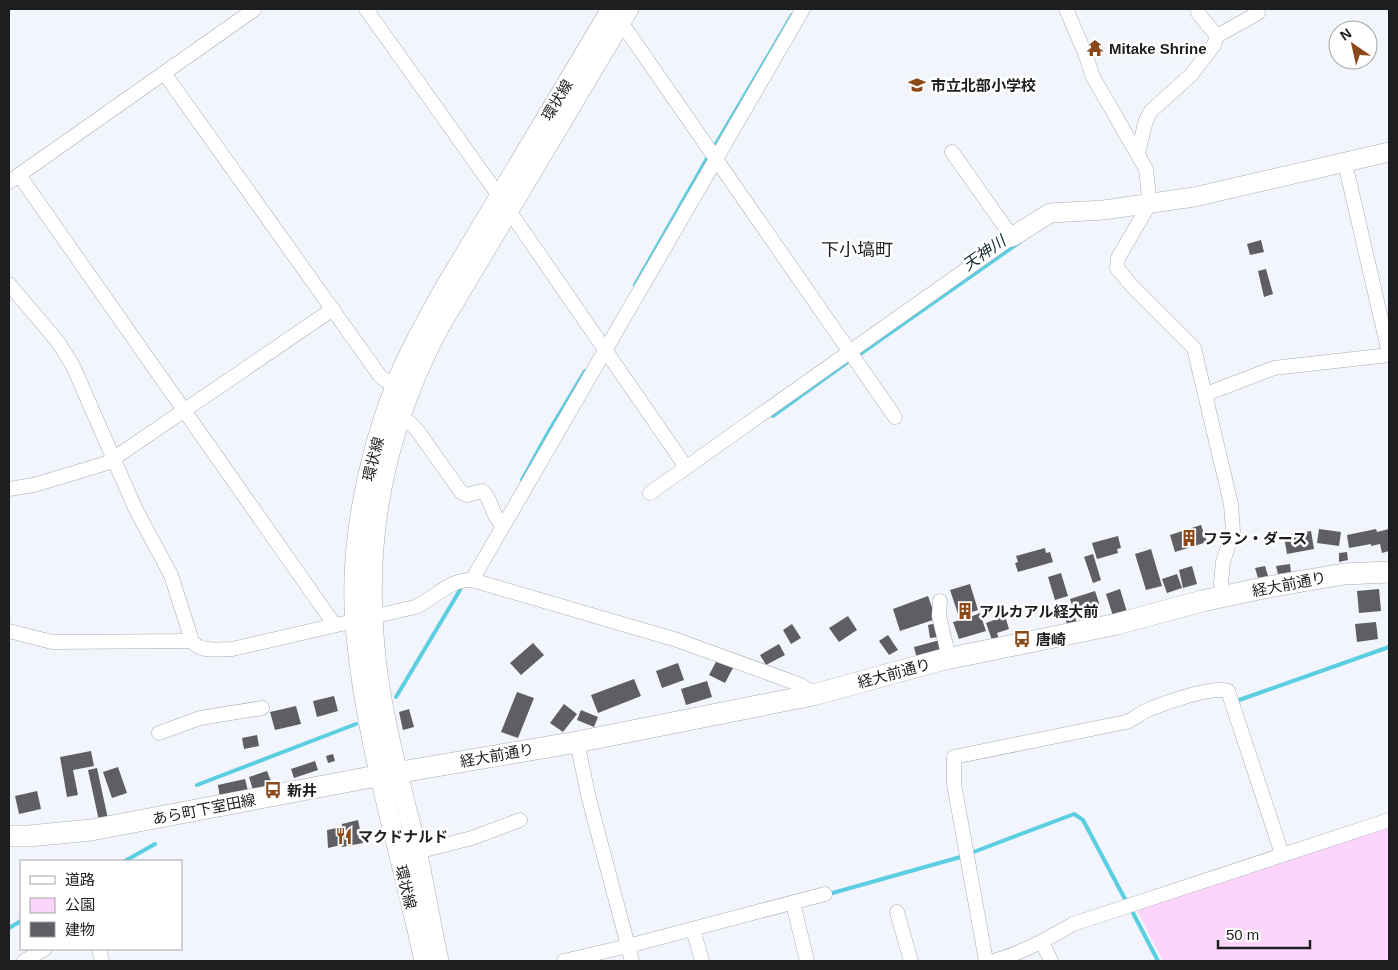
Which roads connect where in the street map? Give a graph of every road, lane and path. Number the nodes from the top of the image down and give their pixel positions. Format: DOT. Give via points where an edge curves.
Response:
graph roads {
  1 [pos="255,9"];
  2 [pos="366,9"];
  3 [pos="804,9"];
  4 [pos="1066,9"];
  5 [pos="616,12"];
  6 [pos="1198,12"];
  7 [pos="1258,13"];
  8 [pos="1217,36"];
  9 [pos="164,73"];
  10 [pos="1136,151"];
  11 [pos="952,152"];
  12 [pos="1389,152"];
  13 [pos="716,159"];
  14 [pos="1345,163"];
  15 [pos="14,178"];
  16 [pos="504,204"];
  17 [pos="1147,205"];
  18 [pos="1012,237"];
  19 [pos="9,284"];
  20 [pos="333,309"];
  21 [pos="605,350"];
  22 [pos="850,351"];
  23 [pos="1389,354"];
  24 [pos="396,382"];
  25 [pos="1206,394"];
  26 [pos="184,410"];
  27 [pos="400,417"];
  28 [pos="895,417"];
  29 [pos="114,459"];
  30 [pos="686,467"];
  31 [pos="9,489"];
  32 [pos="650,493"];
  33 [pos="503,525"];
  34 [pos="1389,572"];
  35 [pos="472,580"];
  36 [pos="1223,596"];
  37 [pos="940,602"];
  38 [pos="364,618"];
  39 [pos="334,624"];
  40 [pos="9,631"];
  41 [pos="192,641"];
  42 [pos="949,658"];
  43 [pos="813,695"];
  44 [pos="262,708"];
  45 [pos="159,733"];
  46 [pos="577,742"];
  47 [pos="388,774"];
  48 [pos="520,820"];
  49 [pos="1389,820"];
  50 [pos="9,836"];
  51 [pos="417,852"];
  52 [pos="1282,854"];
  53 [pos="825,894"];
  54 [pos="793,903"];
  55 [pos="897,912"];
  56 [pos="693,929"];
  57 [pos="1042,942"];
  58 [pos="628,946"];
  59 [pos="43,950"];
  60 [pos="24,961"];
  61 [pos="424,961"];
  62 [pos="439,961"];
  63 [pos="564,961"];
  64 [pos="632,961"];
  65 [pos="702,961"];
  66 [pos="807,961"];
  67 [pos="911,961"];
  68 [pos="986,961"];
  69 [pos="994,961"];
  70 [pos="1051,961"];
  1 -- 9 [label="street"];
  2 -- 16 [label="street"];
  3 -- 13 [label="street"];
  4 -- 10 [label="street" via="1093,77"];
  5 -- 13 [label="street"];
  5 -- 16 [label="street, 環状線"];
  6 -- 8 [label="street"];
  7 -- 8 [label="street"];
  8 -- 10 [label="street" via="1191,75 1147,117"];
  9 -- 15 [label="street"];
  9 -- 20 [label="street"];
  10 -- 17 [label="street" via="1146,169"];
  11 -- 18 [label="street"];
  12 -- 14 [label="street"];
  13 -- 21 [label="street"];
  13 -- 22 [label="street"];
  14 -- 17 [label="street"];
  14 -- 23 [label="street"];
  15 -- 26 [label="street"];
  16 -- 21 [label="street"];
  16 -- 24 [label="street, 環状線" via="442,292"];
  16 -- 27 [label="street, 環状線" via="417,372"];
  17 -- 18 [label="street" via="1050,213"];
  17 -- 25 [label="street" via="1118,258 1118,268 1194,348"];
  18 -- 22 [label="street"];
  19 -- 29 [label="street" via="66,354"];
  20 -- 24 [label="street" via="380,376"];
  20 -- 26 [label="street"];
  21 -- 30 [label="street"];
  21 -- 33 [label="street"];
  22 -- 28 [label="street"];
  22 -- 30 [label="street"];
  23 -- 25 [label="street" via="1274,368"];
  24 -- 38 [label="street, 環状線" via="372,460 355,561"];
  25 -- 36 [label="street" via="1231,504 1233,531 1223,562"];
  26 -- 29 [label="street"];
  26 -- 39 [label="street"];
  27 -- 33 [label="street" via="417,430 461,492 467,495 482,491 486,494 496,519"];
  27 -- 38 [label="street, 環状線" via="386,468"];
  29 -- 31 [label="street" via="34,485"];
  29 -- 41 [label="street" via="136,510 171,575"];
  30 -- 32 [label="street"];
  33 -- 35 [label="street"];
  34 -- 36 [label="main road, 経大前通り" via="1314,578"];
  35 -- 38 [label="street" via="454,582 415,607"];
  35 -- 43 [label="street" via="677,640 801,685"];
  36 -- 42 [label="main road, 経大前通り" via="1117,624"];
  37 -- 42 [label="street" via="939,616"];
  38 -- 39 [label="street"];
  38 -- 47 [label="street, 環状線" via="376,663"];
  39 -- 41 [label="street" via="232,649 202,648"];
  40 -- 41 [label="street" via="52,642"];
  42 -- 43 [label="main road, 経大前通り"];
  43 -- 46 [label="main road, 経大前通り"];
  44 -- 45 [label="street" via="200,718"];
  46 -- 47 [label="main road, 経大前通り"];
  46 -- 58 [label="street"];
  47 -- 50 [label="main road, あら町下室田線" via="91,830"];
  47 -- 51 [label="street, 環状線"];
  47 -- 61 [label="street, 環状線"];
  48 -- 51 [label="street" via="472,838"];
  49 -- 52 [label="street"];
  51 -- 62 [label="street, 環状線"];
  52 -- 57 [label="street" via="1080,921"];
  52 -- 68 [label="street" via="1228,691 1222,689 1151,708 1126,722 954,757 954,784"];
  53 -- 54 [label="street"];
  54 -- 56 [label="street"];
  54 -- 66 [label="street"];
  55 -- 67 [label="street"];
  56 -- 58 [label="street"];
  56 -- 65 [label="street"];
  57 -- 69 [label="street"];
  57 -- 70 [label="street"];
  58 -- 63 [label="street"];
  58 -- 64 [label="street"];
  59 -- 60 [label="street"];
}
